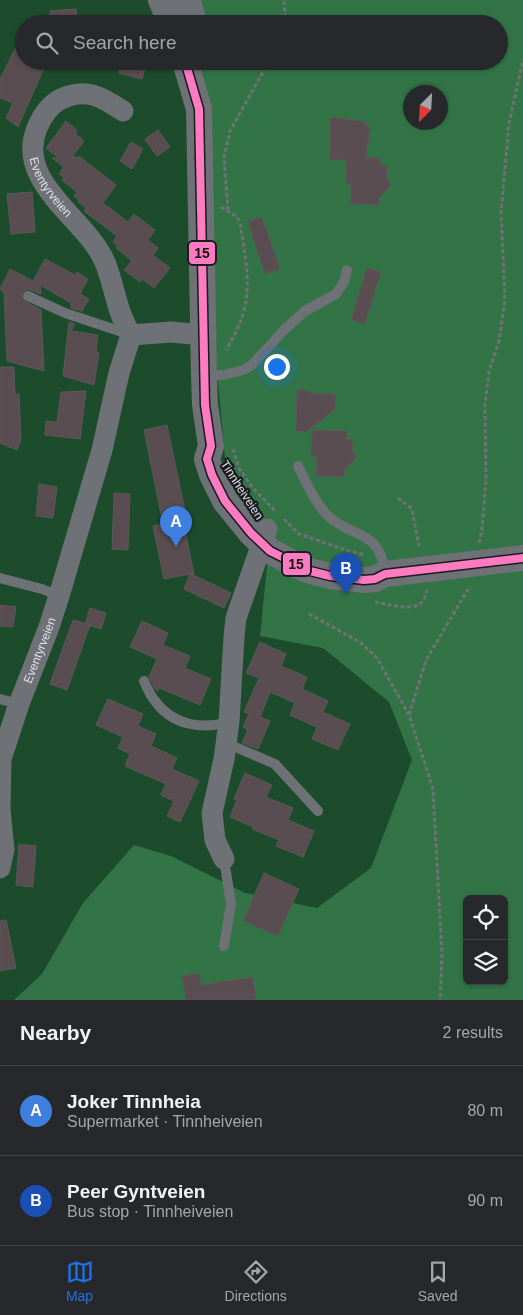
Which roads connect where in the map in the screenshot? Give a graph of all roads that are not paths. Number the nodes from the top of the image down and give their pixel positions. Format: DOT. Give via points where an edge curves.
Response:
graph roads {
  1 [pos="161,0"];
  2 [pos="187,0"];
  3 [pos="168,15"];
  4 [pos="192,15"];
  5 [pos="188,70"];
  6 [pos="205,70"];
  7 [pos="199,109"];
  8 [pos="124,111"];
  9 [pos="347,270"];
  10 [pos="28,296"];
  11 [pos="203,334"];
  12 [pos="131,335"];
  13 [pos="214,375"];
  14 [pos="298,466"];
  15 [pos="264,536"];
  16 [pos="523,558"];
  17 [pos="382,563"];
  18 [pos="0,578"];
  19 [pos="59,596"];
  20 [pos="144,681"];
  21 [pos="9,702"];
  22 [pos="229,722"];
  23 [pos="226,743"];
  24 [pos="318,811"];
  25 [pos="224,859"];
  26 [pos="0,868"];
  27 [pos="224,946"];
  1 -- 3 [label="street"];
  2 -- 4 [label="street"];
  5 -- 7 [label="street, Tinnheiveien"];
  6 -- 7 [label="street"];
  7 -- 11 [label="street, Tinnheiveien"];
  8 -- 12 [label="street, Eventyrveien" via="104,98 74,93 58,100 46,111 34,136 32,150 34,163 52,197 92,241 104,261 117,305"];
  9 -- 13 [label="lane" via="336,294 305,311 252,365 243,370"];
  10 -- 12 [label="lane" via="65,313"];
  11 -- 12 [label="street"];
  11 -- 13 [label="street, Tinnheiveien"];
  12 -- 19 [label="street, Eventyrveien" via="102,450"];
  13 -- 15 [label="street, Tinnheiveien" via="206,405 221,444 207,459 225,501 235,514"];
  14 -- 17 [label="lane" via="328,515 343,527 363,534 376,546"];
  15 -- 17 [label="street, Tinnheiveien" via="270,551 296,565 330,576 375,579"];
  15 -- 22 [label="street" via="236,618"];
  16 -- 17 [label="street, Tinnheiveien" via="421,568"];
  18 -- 19 [label="lane"];
  19 -- 21 [label="street, Eventyrveien" via="49,627"];
  20 -- 22 [label="lane" via="158,705 176,719 187,724 208,726"];
  21 -- 26 [label="street, Eventyrveien" via="2,759 0,810 4,849"];
  22 -- 23 [label="street"];
  23 -- 24 [label="lane" via="274,764"];
  23 -- 25 [label="street" via="212,813 215,840"];
  25 -- 27 [label="lane" via="231,904"];
}
